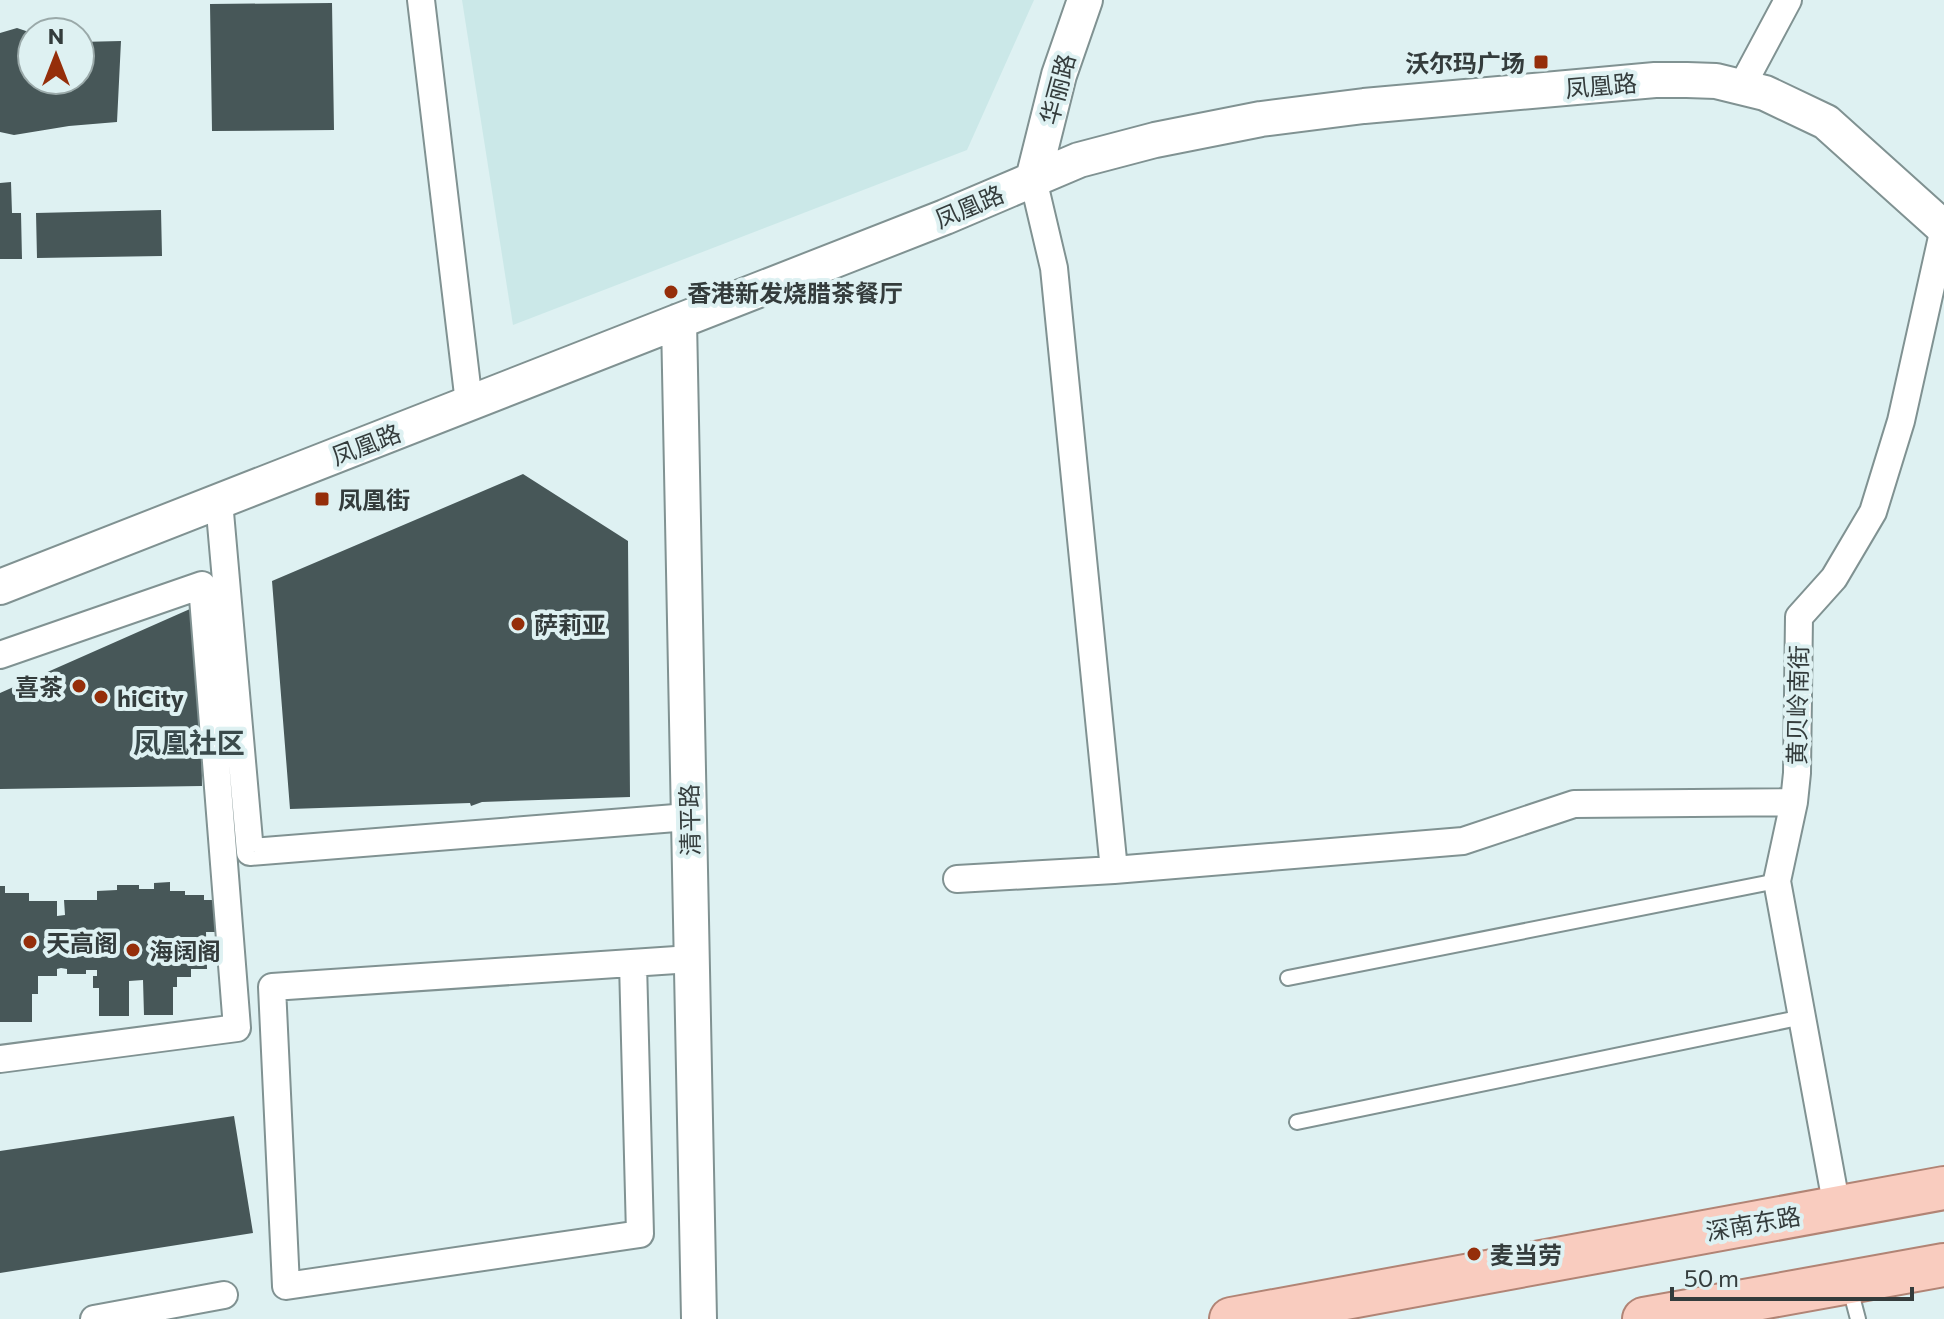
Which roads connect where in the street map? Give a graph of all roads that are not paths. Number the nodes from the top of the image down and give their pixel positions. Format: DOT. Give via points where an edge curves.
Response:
graph roads {
  1 [pos="421,0"];
  2 [pos="1085,0"];
  3 [pos="1788,0"];
  4 [pos="1742,86"];
  5 [pos="1033,179"];
  6 [pos="1944,228"];
  7 [pos="679,321"];
  8 [pos="469,403"];
  9 [pos="219,501"];
  10 [pos="0,587"];
  11 [pos="0,655"];
  12 [pos="1794,802"];
  13 [pos="688,817"];
  14 [pos="1114,870"];
  15 [pos="957,879"];
  16 [pos="1777,881"];
  17 [pos="691,959"];
  18 [pos="633,963"];
  19 [pos="1288,978"];
  20 [pos="1803,1017"];
  21 [pos="0,1059"];
  22 [pos="1297,1122"];
  23 [pos="1944,1188"];
  24 [pos="1837,1208"];
  25 [pos="1944,1265"];
  26 [pos="224,1295"];
  27 [pos="1852,1306"];
  28 [pos="94,1319"];
  29 [pos="699,1319"];
  30 [pos="1231,1319"];
  31 [pos="1644,1319"];
  1 -- 8 [label="street"];
  2 -- 5 [label="street, 华丽路" via="1059,75"];
  3 -- 4 [label="street"];
  4 -- 5 [label="street, 凤凰路" via="1655,80 1261,119 1108,152"];
  4 -- 6 [label="street, 凤凰路" via="1826,122"];
  5 -- 7 [label="street, 凤凰路"];
  5 -- 14 [label="street" via="1054,268"];
  6 -- 12 [label="street, 黄贝岭南街" via="1901,421 1873,512 1834,578 1799,617"];
  7 -- 8 [label="street, 凤凰路"];
  7 -- 13 [label="street, 清平路"];
  8 -- 9 [label="street, 凤凰路"];
  9 -- 10 [label="street, 凤凰路"];
  9 -- 13 [label="street" via="250,852"];
  11 -- 21 [label="street" via="202,585 237,1028"];
  12 -- 14 [label="street" via="1574,804 1463,841"];
  12 -- 16 [label="street, 黄贝岭南街"];
  13 -- 17 [label="street, 清平路"];
  14 -- 15 [label="street"];
  16 -- 19 [label="lane"];
  16 -- 20 [label="street, 黄贝岭南街"];
  17 -- 18 [label="street"];
  17 -- 29 [label="street, 清平路"];
  18 -- 18 [label="street" via="272,987 286,1286 640,1234"];
  20 -- 22 [label="lane"];
  20 -- 24 [label="street, 黄贝岭南街"];
  23 -- 24 [label="main road, 深南东路"];
  24 -- 30 [label="main road, 深南东路"];
  25 -- 27 [label="main road"];
  26 -- 28 [label="street"];
  27 -- 31 [label="main road"];
}
